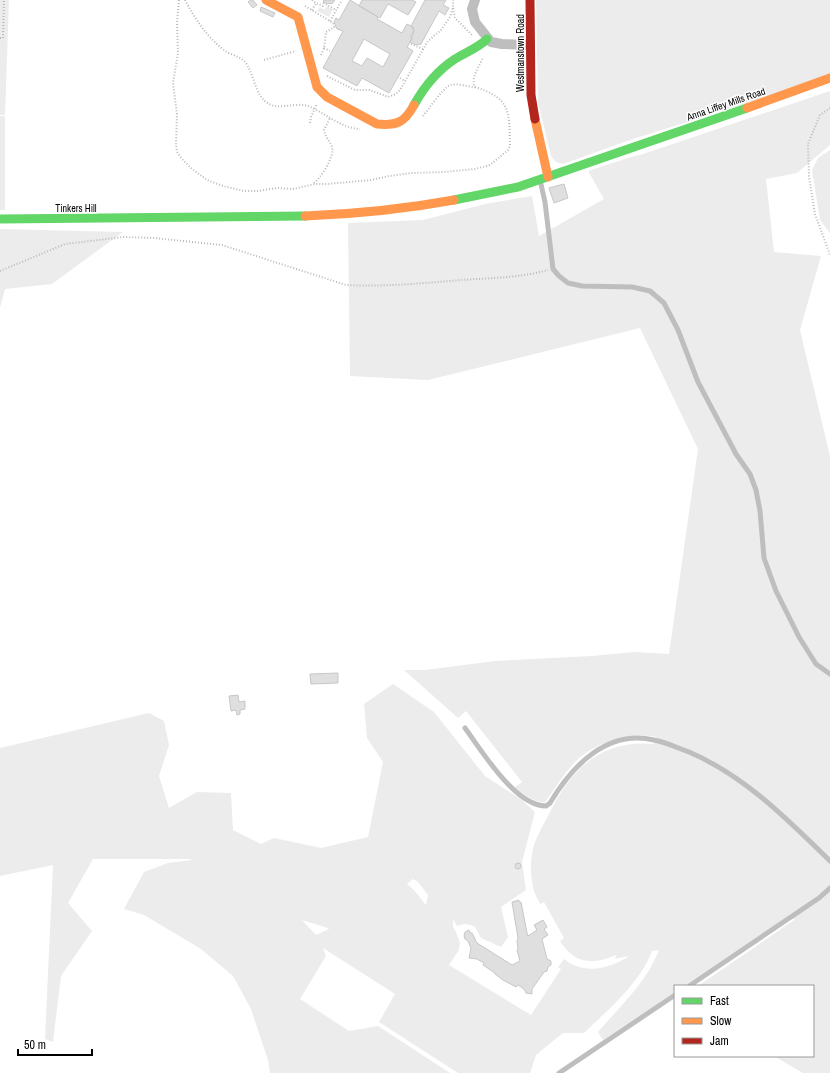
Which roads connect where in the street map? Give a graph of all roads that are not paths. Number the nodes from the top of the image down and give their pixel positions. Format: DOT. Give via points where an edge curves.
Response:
graph roads {
  1 [pos="266,0"];
  2 [pos="475,0"];
  3 [pos="530,0"];
  4 [pos="488,39"];
  5 [pos="530,45"];
  6 [pos="830,78"];
  7 [pos="544,178"];
  8 [pos="0,219"];
  9 [pos="830,674"];
  10 [pos="465,728"];
  11 [pos="830,861"];
  12 [pos="830,888"];
  13 [pos="690,985"];
  14 [pos="674,996"];
  15 [pos="559,1073"];
  1 -- 4 [label="main road" via="298,17 321,92 381,125 400,121 408,116 424,89 439,72"];
  2 -- 4 [label="street" via="472,9 475,22"];
  3 -- 5 [label="main road, Westmanstown Road"];
  4 -- 5 [label="street" via="497,44"];
  5 -- 7 [label="main road, Westmanstown Road" via="530,81"];
  6 -- 7 [label="main road, Anna Liffey Mills Road"];
  7 -- 8 [label="main road, Tinkers Hill" via="518,187 419,206 330,215 282,218"];
  7 -- 9 [label="lane" via="553,269 559,276 568,283 582,286 632,287 650,291 664,303 678,330 698,382 736,454 750,474 760,511 764,558 776,591 816,664"];
  10 -- 11 [label="lane" via="507,784 532,803 541,806 550,803 575,768 600,748 615,742 641,738 667,743 712,762 754,790"];
  12 -- 13 [label="lane" via="813,903"];
  14 -- 15 [label="lane"];
}
